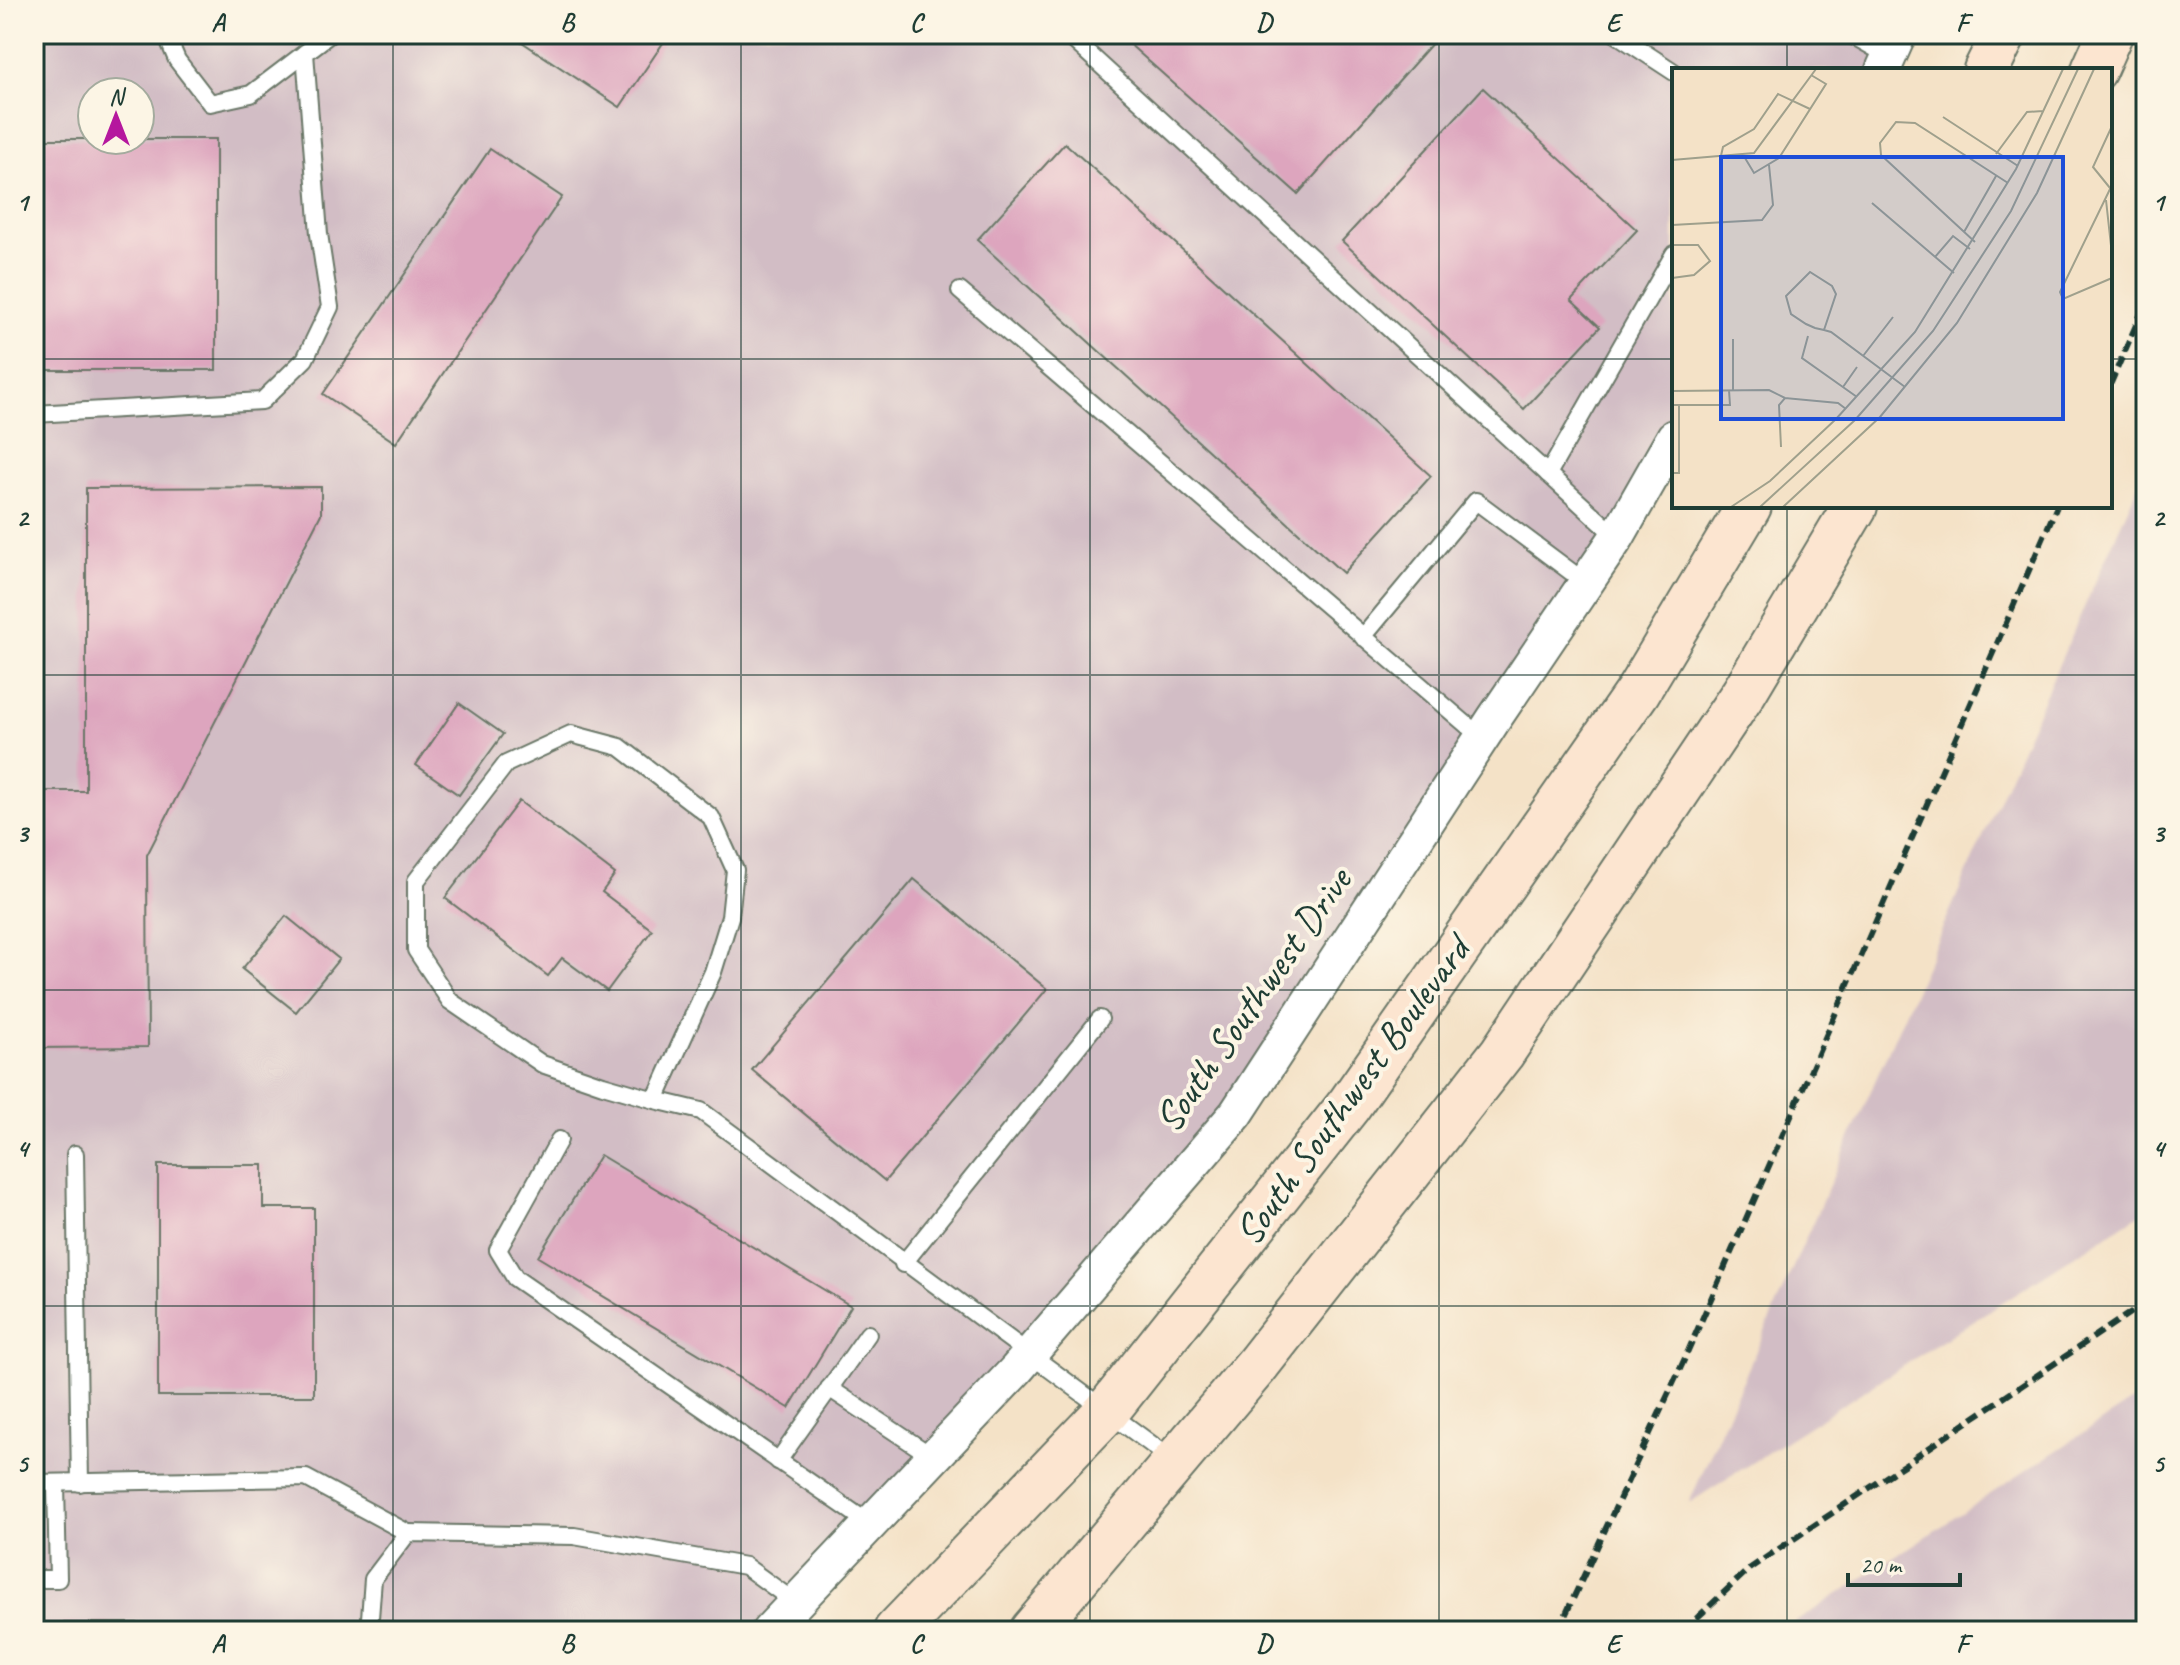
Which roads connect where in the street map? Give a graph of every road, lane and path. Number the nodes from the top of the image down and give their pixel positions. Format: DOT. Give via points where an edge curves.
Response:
graph roads {
  1 [pos="166,34"];
  2 [pos="330,34"];
  3 [pos="1067,34"];
  4 [pos="1616,34"];
  5 [pos="1850,34"];
  6 [pos="2004,34"];
  7 [pos="2110,34"];
  8 [pos="305,53"];
  9 [pos="1890,53"];
  10 [pos="1987,68"];
  11 [pos="2095,68"];
  12 [pos="1672,71"];
  13 [pos="1672,257"];
  14 [pos="960,291"];
  15 [pos="34,414"];
  16 [pos="1672,441"];
  17 [pos="1548,474"];
  18 [pos="1748,508"];
  19 [pos="1854,508"];
  20 [pos="1617,537"];
  21 [pos="1586,583"];
  22 [pos="1363,637"];
  23 [pos="1482,738"];
  24 [pos="1100,1019"];
  25 [pos="655,1100"];
  26 [pos="559,1140"];
  27 [pos="75,1154"];
  28 [pos="903,1264"];
  29 [pos="868,1334"];
  30 [pos="1030,1354"];
  31 [pos="829,1388"];
  32 [pos="1107,1411"];
  33 [pos="933,1457"];
  34 [pos="778,1461"];
  35 [pos="1176,1462"];
  36 [pos="34,1483"];
  37 [pos="56,1483"];
  38 [pos="80,1483"];
  39 [pos="870,1524"];
  40 [pos="408,1533"];
  41 [pos="34,1579"];
  42 [pos="796,1603"];
  43 [pos="369,1631"];
  44 [pos="769,1631"];
  45 [pos="896,1631"];
  46 [pos="1032,1631"];
  1 -- 8 [label="lane" via="177,60 210,103 251,94"];
  2 -- 8 [label="lane"];
  3 -- 17 [label="lane"];
  4 -- 12 [label="lane"];
  5 -- 9 [label="lane"];
  6 -- 10 [label="main road"];
  7 -- 11 [label="main road"];
  8 -- 15 [label="lane" via="330,307 305,359 262,401"];
  13 -- 17 [label="lane"];
  14 -- 22 [label="lane"];
  16 -- 20 [label="street, South Southwest Drive"];
  17 -- 20 [label="lane"];
  18 -- 32 [label="main road, South Southwest Boulevard" via="1638,691 1349,1105"];
  19 -- 35 [label="main road" via="1743,694 1502,1053"];
  20 -- 21 [label="street, South Southwest Drive"];
  21 -- 22 [label="lane" via="1476,501"];
  21 -- 23 [label="street, South Southwest Drive"];
  22 -- 23 [label="lane"];
  23 -- 30 [label="street, South Southwest Drive" via="1236,1114"];
  24 -- 28 [label="lane"];
  25 -- 25 [label="lane" via="542,1064 450,1001 416,950 416,881 506,764 571,734 620,747 711,817 735,870 730,917 713,972"];
  25 -- 28 [label="lane" via="701,1111"];
  26 -- 34 [label="lane" via="498,1250 515,1278"];
  27 -- 38 [label="lane"];
  28 -- 30 [label="lane"];
  29 -- 31 [label="lane"];
  30 -- 32 [label="lane"];
  30 -- 33 [label="street, South Southwest Drive"];
  31 -- 33 [label="lane"];
  31 -- 34 [label="lane"];
  32 -- 35 [label="lane"];
  32 -- 45 [label="main road, South Southwest Boulevard"];
  33 -- 39 [label="street, South Southwest Drive"];
  34 -- 39 [label="lane"];
  35 -- 46 [label="main road"];
  36 -- 37 [label="lane"];
  37 -- 38 [label="lane"];
  37 -- 41 [label="lane" via="58,1579"];
  38 -- 40 [label="lane" via="306,1478"];
  39 -- 42 [label="street, South Southwest Drive"];
  40 -- 42 [label="lane" via="574,1536 745,1566"];
  40 -- 43 [label="lane" via="373,1579"];
  42 -- 44 [label="street, South Southwest Drive"];
}
